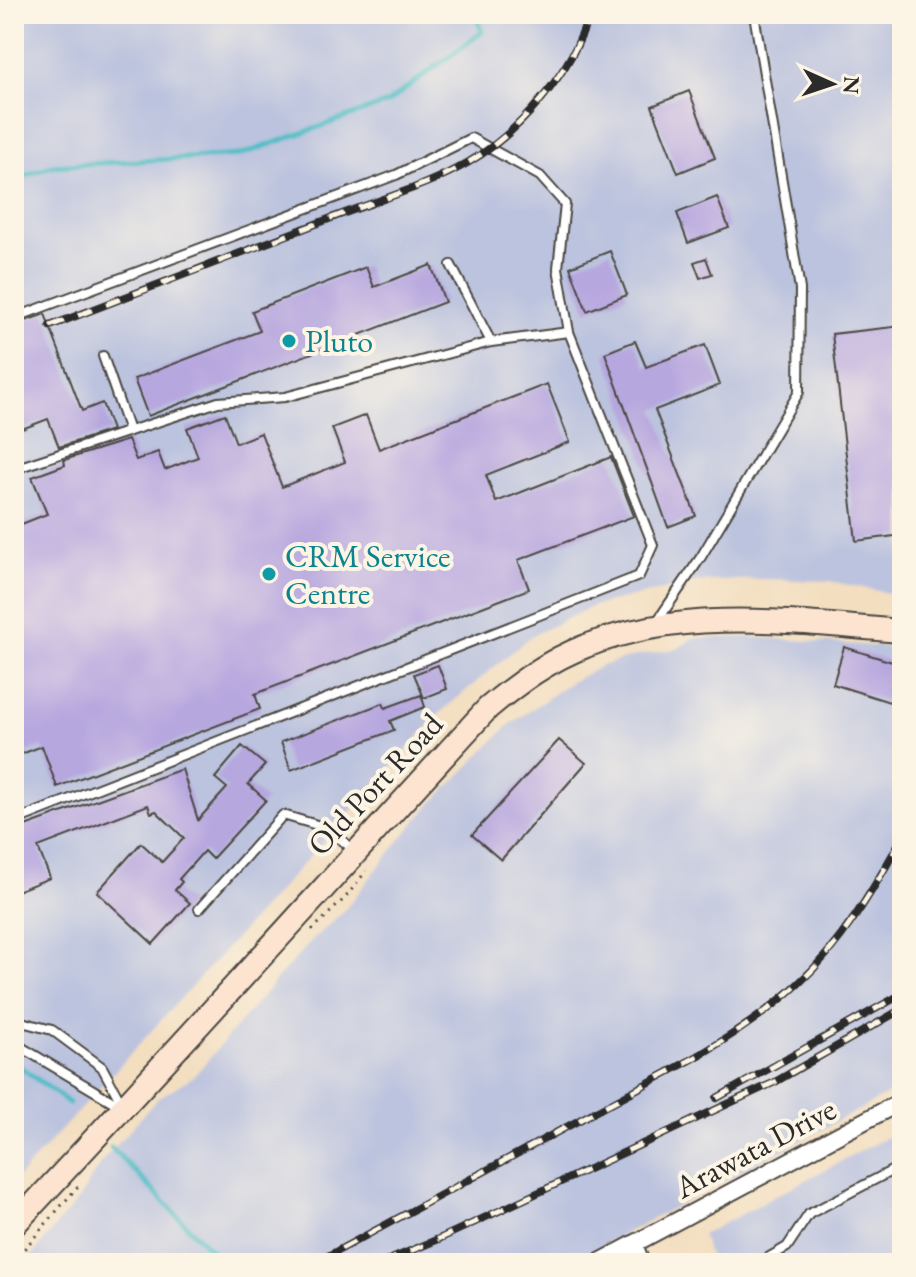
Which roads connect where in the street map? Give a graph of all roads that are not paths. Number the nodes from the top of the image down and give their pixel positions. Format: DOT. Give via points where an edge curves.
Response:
graph roads {
  1 [pos="754,14"];
  2 [pos="451,265"];
  3 [pos="14,318"];
  4 [pos="569,332"];
  5 [pos="491,342"];
  6 [pos="103,356"];
  7 [pos="129,431"];
  8 [pos="14,469"];
  9 [pos="653,627"];
  10 [pos="902,631"];
  11 [pos="14,821"];
  12 [pos="364,856"];
  13 [pos="199,909"];
  14 [pos="14,1020"];
  15 [pos="14,1043"];
  16 [pos="124,1108"];
  17 [pos="900,1108"];
  18 [pos="902,1159"];
  19 [pos="14,1225"];
  20 [pos="634,1244"];
  21 [pos="598,1263"];
  22 [pos="641,1263"];
  23 [pos="759,1263"];
  1 -- 9 [label="lane" via="800,289 799,392"];
  2 -- 5 [label="lane"];
  3 -- 4 [label="lane" via="396,175 471,138 540,176 565,204 558,268"];
  4 -- 5 [label="lane"];
  4 -- 11 [label="lane" via="653,545 639,576"];
  5 -- 7 [label="lane" via="285,397 218,402"];
  6 -- 7 [label="lane"];
  7 -- 8 [label="lane"];
  9 -- 10 [label="street, Old Port Road" via="714,620"];
  9 -- 12 [label="street, Old Port Road" via="588,645 519,683 488,708"];
  12 -- 13 [label="lane" via="327,828 283,815"];
  12 -- 16 [label="street, Old Port Road"];
  14 -- 16 [label="lane" via="52,1030 102,1067"];
  15 -- 16 [label="lane"];
  16 -- 19 [label="street, Old Port Road"];
  17 -- 20 [label="street, Arawata Drive"];
  18 -- 23 [label="lane" via="897,1168 809,1214 787,1247"];
  20 -- 21 [label="street, Arawata Drive"];
  20 -- 22 [label="street"];
}
